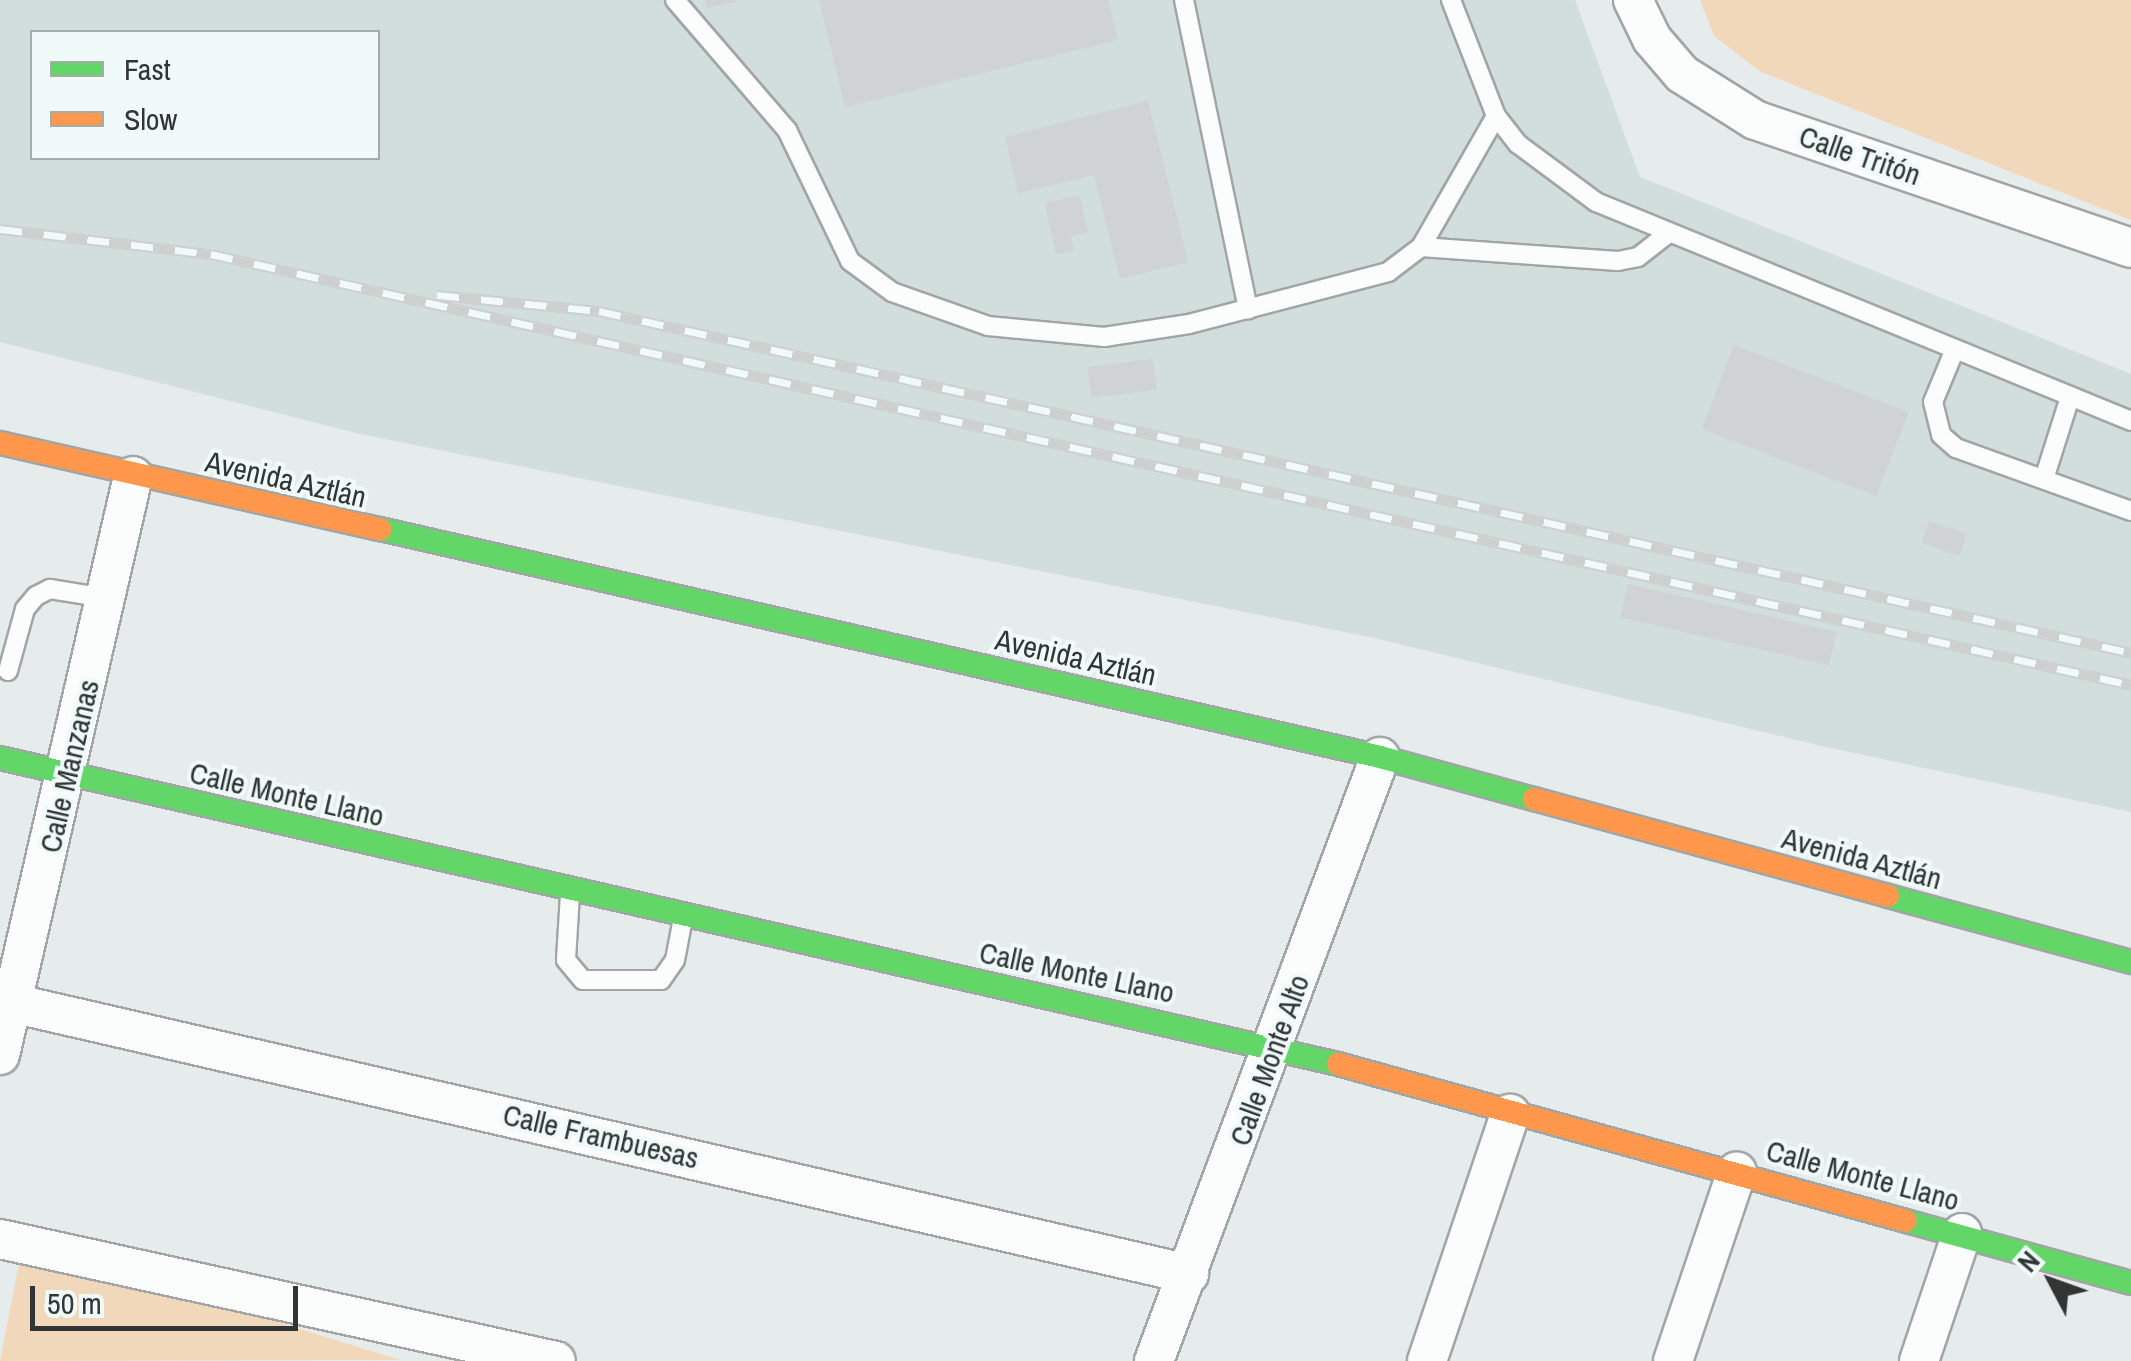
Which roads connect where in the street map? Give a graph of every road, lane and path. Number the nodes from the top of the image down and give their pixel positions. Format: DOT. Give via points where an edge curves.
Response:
graph roads {
  1 [pos="675,0"];
  2 [pos="1184,0"];
  3 [pos="1451,0"];
  4 [pos="1633,0"];
  5 [pos="1496,116"];
  6 [pos="1667,234"];
  7 [pos="1421,247"];
  8 [pos="2131,248"];
  9 [pos="1248,310"];
  10 [pos="1955,349"];
  11 [pos="2070,397"];
  12 [pos="2131,421"];
  13 [pos="0,443"];
  14 [pos="132,476"];
  15 [pos="2044,479"];
  16 [pos="2131,510"];
  17 [pos="106,598"];
  18 [pos="8,670"];
  19 [pos="1380,757"];
  20 [pos="0,758"];
  21 [pos="68,775"];
  22 [pos="570,889"];
  23 [pos="683,918"];
  24 [pos="2131,962"];
  25 [pos="12,1003"];
  26 [pos="1275,1047"];
  27 [pos="0,1055"];
  28 [pos="1510,1114"];
  29 [pos="1737,1171"];
  30 [pos="1962,1233"];
  31 [pos="0,1239"];
  32 [pos="1189,1274"];
  33 [pos="2131,1284"];
  34 [pos="430,1347"];
  35 [pos="556,1361"];
  36 [pos="1154,1361"];
  37 [pos="1427,1361"];
  38 [pos="1673,1361"];
  39 [pos="1918,1361"];
  1 -- 9 [label="lane" via="787,130 850,260 892,292 988,326 1104,337"];
  2 -- 9 [label="lane"];
  3 -- 5 [label="lane"];
  4 -- 8 [label="street, Calle Tritón" via="1652,39 1682,74 1755,120"];
  5 -- 6 [label="lane" via="1518,144 1596,202"];
  5 -- 7 [label="lane"];
  6 -- 7 [label="lane" via="1638,257 1618,261"];
  6 -- 10 [label="lane"];
  7 -- 9 [label="lane" via="1388,272"];
  10 -- 11 [label="lane"];
  10 -- 15 [label="lane" via="1934,402 1941,435 1956,448"];
  11 -- 12 [label="lane"];
  11 -- 15 [label="lane"];
  13 -- 14 [label="street, Avenida Aztlán"];
  14 -- 17 [label="street, Calle Manzanas"];
  14 -- 19 [label="street, Avenida Aztlán"];
  15 -- 16 [label="lane"];
  17 -- 18 [label="lane" via="50,589 36,596 25,609"];
  17 -- 21 [label="street, Calle Manzanas"];
  19 -- 24 [label="street, Avenida Aztlán"];
  19 -- 26 [label="street, Calle Monte Alto"];
  20 -- 21 [label="street, Calle Monte Llano"];
  21 -- 22 [label="street, Calle Monte Llano"];
  21 -- 25 [label="street, Calle Manzanas"];
  22 -- 23 [label="street, Calle Monte Llano"];
  22 -- 23 [label="lane" via="566,960 583,980 661,980 675,960"];
  23 -- 26 [label="street, Calle Monte Llano"];
  25 -- 27 [label="street, Calle Manzanas"];
  25 -- 32 [label="street, Calle Frambuesas"];
  26 -- 28 [label="street, Calle Monte Llano"];
  26 -- 32 [label="street, Calle Monte Alto"];
  28 -- 29 [label="street, Calle Monte Llano"];
  28 -- 37 [label="street"];
  29 -- 30 [label="street, Calle Monte Llano"];
  29 -- 38 [label="street"];
  30 -- 33 [label="street, Calle Monte Llano"];
  30 -- 39 [label="street"];
  31 -- 34 [label="street"];
  32 -- 36 [label="street, Calle Monte Alto"];
  34 -- 35 [label="street"];
}
